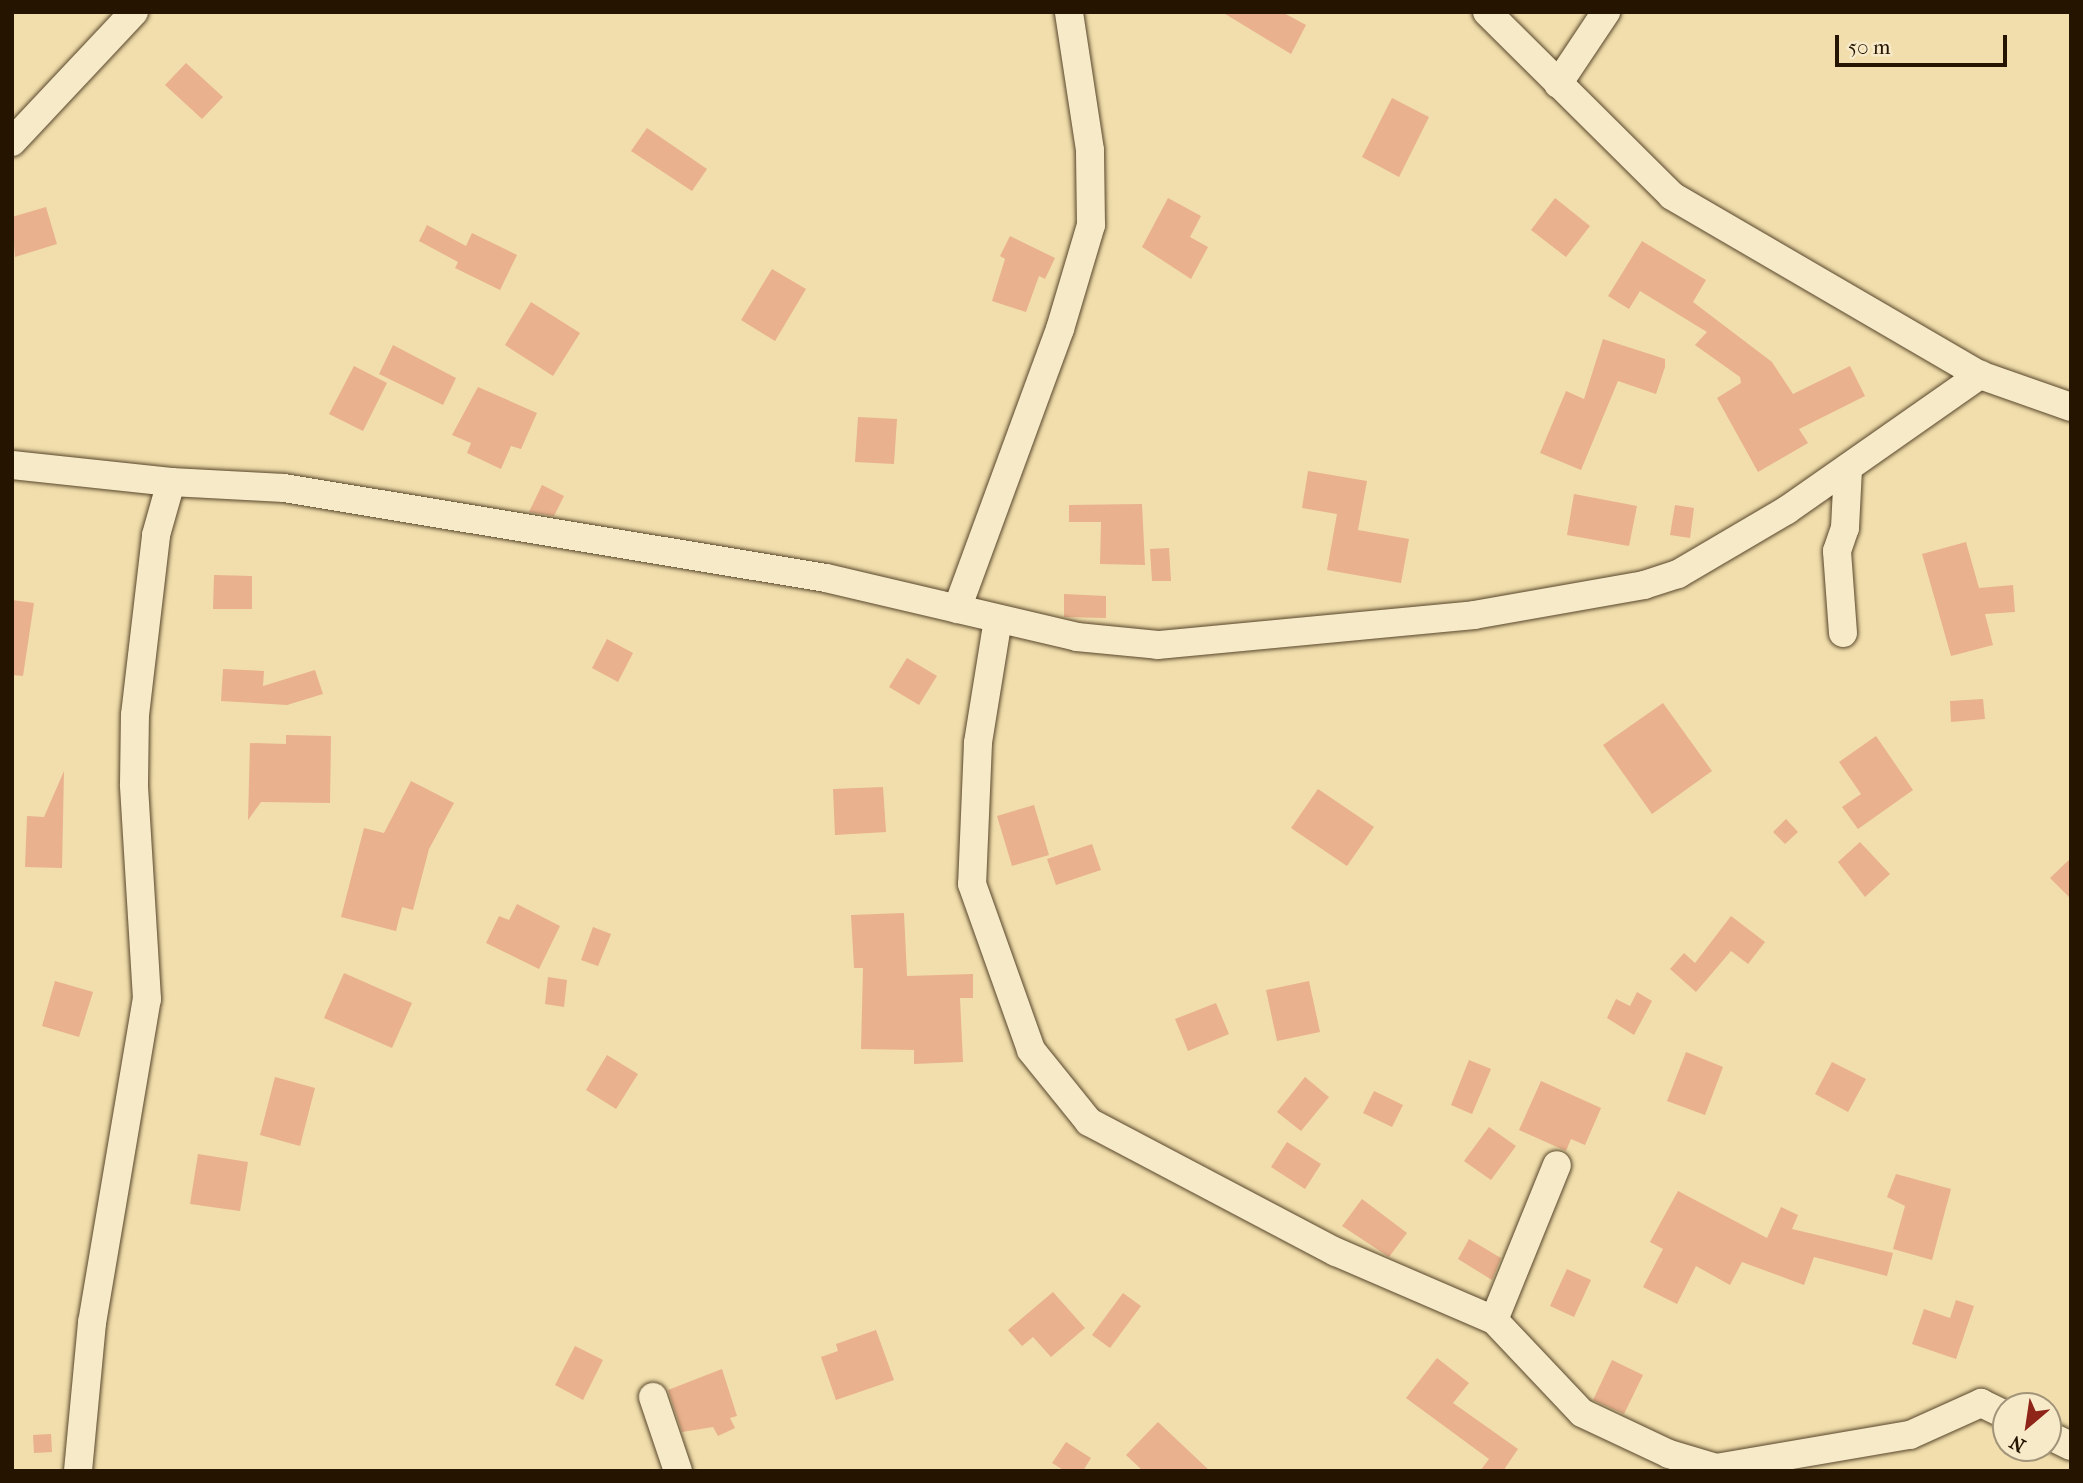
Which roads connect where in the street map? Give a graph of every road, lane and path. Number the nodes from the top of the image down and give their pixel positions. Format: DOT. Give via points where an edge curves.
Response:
graph roads {
  1 [pos="134,12"];
  2 [pos="1069,12"];
  3 [pos="1487,12"];
  4 [pos="1606,12"];
  5 [pos="1558,84"];
  6 [pos="12,142"];
  7 [pos="1980,375"];
  8 [pos="2071,407"];
  9 [pos="12,465"];
  10 [pos="1848,468"];
  11 [pos="171,482"];
  12 [pos="957,609"];
  13 [pos="998,619"];
  14 [pos="1843,633"];
  15 [pos="1557,1165"];
  16 [pos="1494,1320"];
  17 [pos="653,1397"];
  18 [pos="1992,1408"];
  19 [pos="1716,1470"];
  20 [pos="78,1471"];
  21 [pos="678,1471"];
  1 -- 6 [label="street"];
  2 -- 12 [label="street" via="1090,150 1091,225 1060,329"];
  3 -- 5 [label="street"];
  4 -- 5 [label="street"];
  5 -- 7 [label="street" via="1672,196"];
  7 -- 8 [label="street"];
  7 -- 10 [label="street"];
  9 -- 11 [label="street"];
  10 -- 13 [label="street" via="1726,548 1678,574 1644,585 1474,615 1158,645 1077,637"];
  10 -- 14 [label="street" via="1845,528 1837,551"];
  11 -- 12 [label="street" via="284,488 825,578"];
  11 -- 20 [label="street" via="156,535 135,715 134,784 146,999 92,1324"];
  12 -- 13 [label="street"];
  13 -- 16 [label="street" via="978,743 972,884 1031,1050 1089,1122 1336,1252"];
  15 -- 16 [label="street"];
  16 -- 19 [label="street" via="1582,1413 1669,1454"];
  17 -- 21 [label="street"];
  18 -- 19 [label="street" via="1981,1403 1910,1435"];
}
